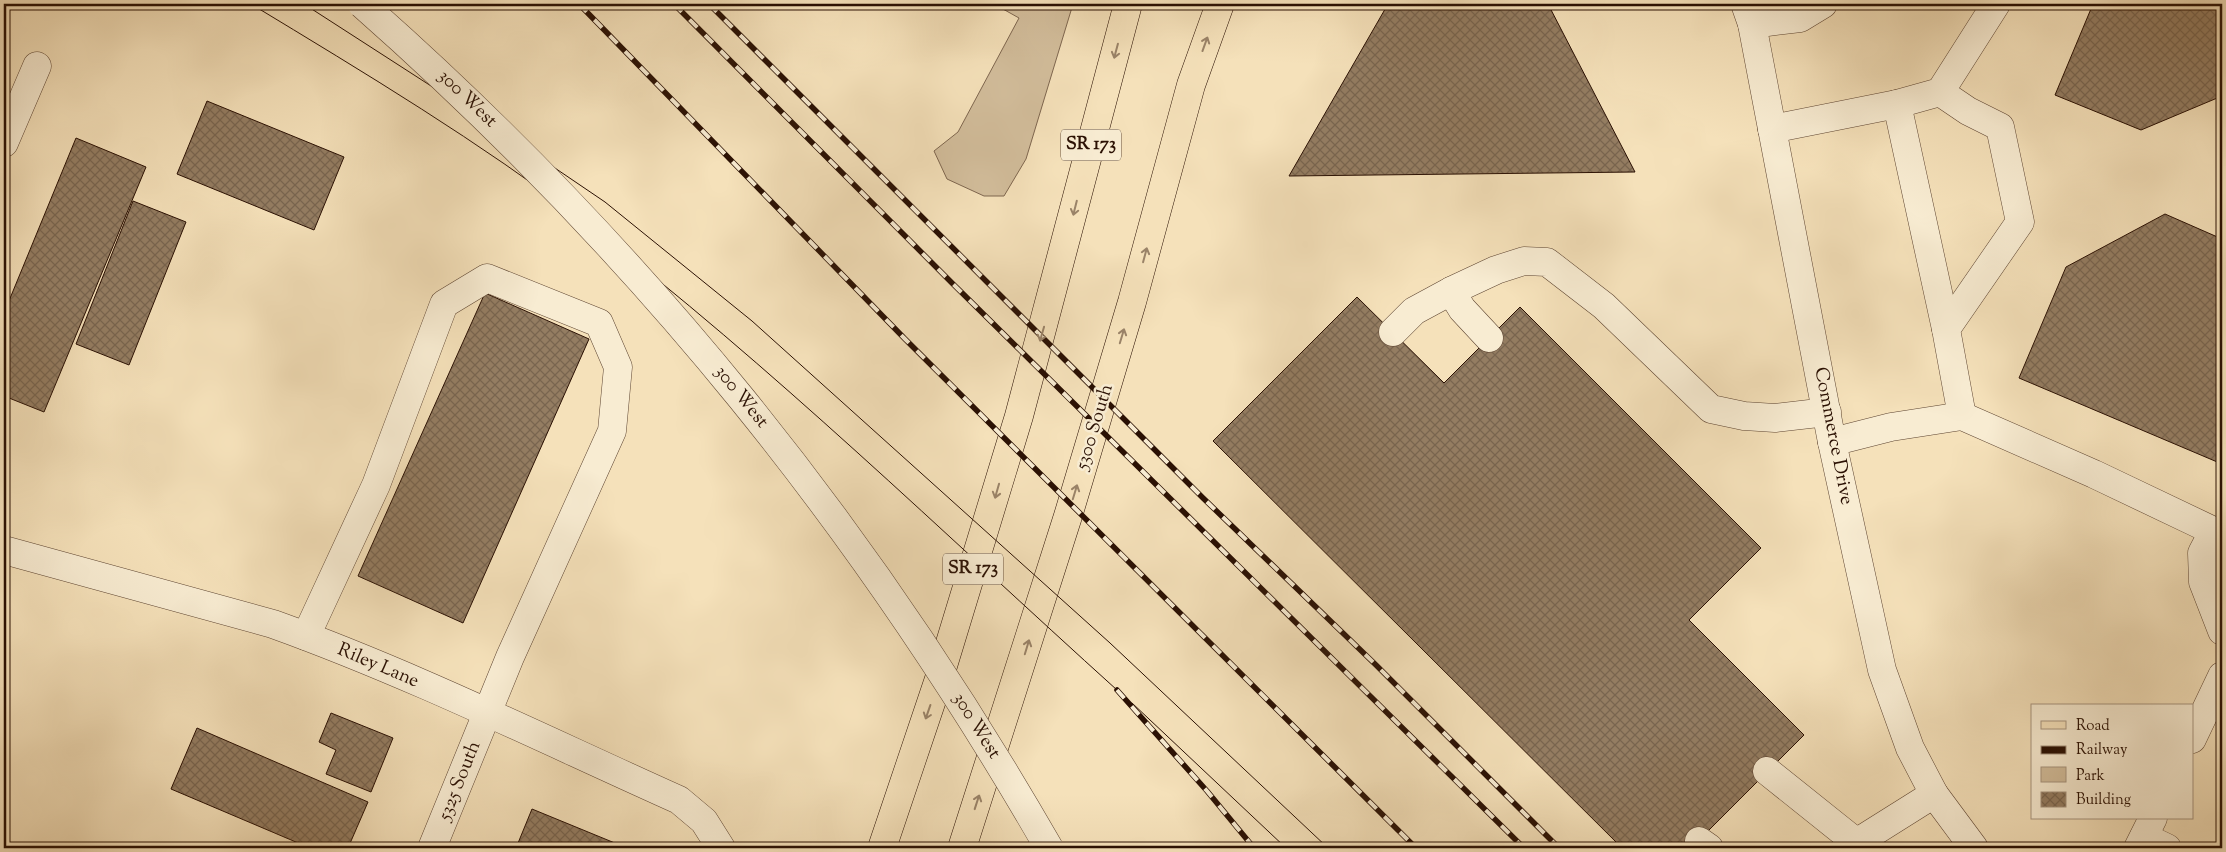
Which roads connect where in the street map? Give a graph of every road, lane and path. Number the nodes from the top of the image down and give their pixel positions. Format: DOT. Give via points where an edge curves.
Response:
graph roads {
  1 [pos="362,4"];
  2 [pos="1128,4"];
  3 [pos="1220,4"];
  4 [pos="1823,4"];
  5 [pos="1996,4"];
  6 [pos="1748,14"];
  7 [pos="37,66"];
  8 [pos="1940,92"];
  9 [pos="1897,104"];
  10 [pos="1772,128"];
  11 [pos="4,143"];
  12 [pos="1451,291"];
  13 [pos="1946,329"];
  14 [pos="1393,332"];
  15 [pos="1489,338"];
  16 [pos="1827,412"];
  17 [pos="1962,416"];
  18 [pos="1832,442"];
  19 [pos="2218,534"];
  20 [pos="4,550"];
  21 [pos="2222,631"];
  22 [pos="306,636"];
  23 [pos="2222,676"];
  24 [pos="487,714"];
  25 [pos="2194,735"];
  26 [pos="1767,771"];
  27 [pos="1934,794"];
  28 [pos="1852,845"];
  29 [pos="721,847"];
  30 [pos="432,848"];
  31 [pos="882,848"];
  32 [pos="962,848"];
  33 [pos="1048,848"];
  34 [pos="1974,848"];
  1 -- 33 [label="street, 300 West, bridge" via="514,144 599,232 776,439 929,652 999,762"];
  2 -- 31 [label="main road, SR 173, one-way" via="1016,425 939,679"];
  32 -- 3 [label="main road, 5300 South, one-way" via="1068,516 1132,302 1190,85"];
  4 -- 6 [label="street" via="1800,18"];
  5 -- 8 [label="street"];
  6 -- 10 [label="street, Commerce Drive"];
  7 -- 11 [label="street"];
  8 -- 9 [label="street"];
  8 -- 13 [label="street" via="2000,127 2020,222"];
  9 -- 10 [label="street"];
  9 -- 13 [label="street"];
  10 -- 16 [label="street, Commerce Drive"];
  12 -- 14 [label="street" via="1414,311"];
  12 -- 15 [label="street" via="1462,309"];
  12 -- 16 [label="street" via="1524,261 1547,262 1604,306 1711,408 1744,416 1775,418"];
  13 -- 17 [label="street"];
  16 -- 18 [label="street, Commerce Drive"];
  17 -- 18 [label="street" via="1891,427"];
  17 -- 19 [label="street" via="2094,474"];
  18 -- 27 [label="street, Commerce Drive" via="1882,670 1910,748"];
  19 -- 21 [label="street" via="2202,553 2203,582"];
  20 -- 22 [label="street, Riley Lane"];
  22 -- 24 [label="street, Riley Lane"];
  22 -- 24 [label="street, 5325 South" via="376,485 444,304 487,278 599,323 618,367 612,431"];
  23 -- 25 [label="street"];
  24 -- 29 [label="street, Riley Lane" via="679,800 704,821"];
  24 -- 30 [label="street, 5325 South"];
  26 -- 28 [label="street"];
  27 -- 28 [label="street"];
  27 -- 34 [label="street, Commerce Drive"];
}
